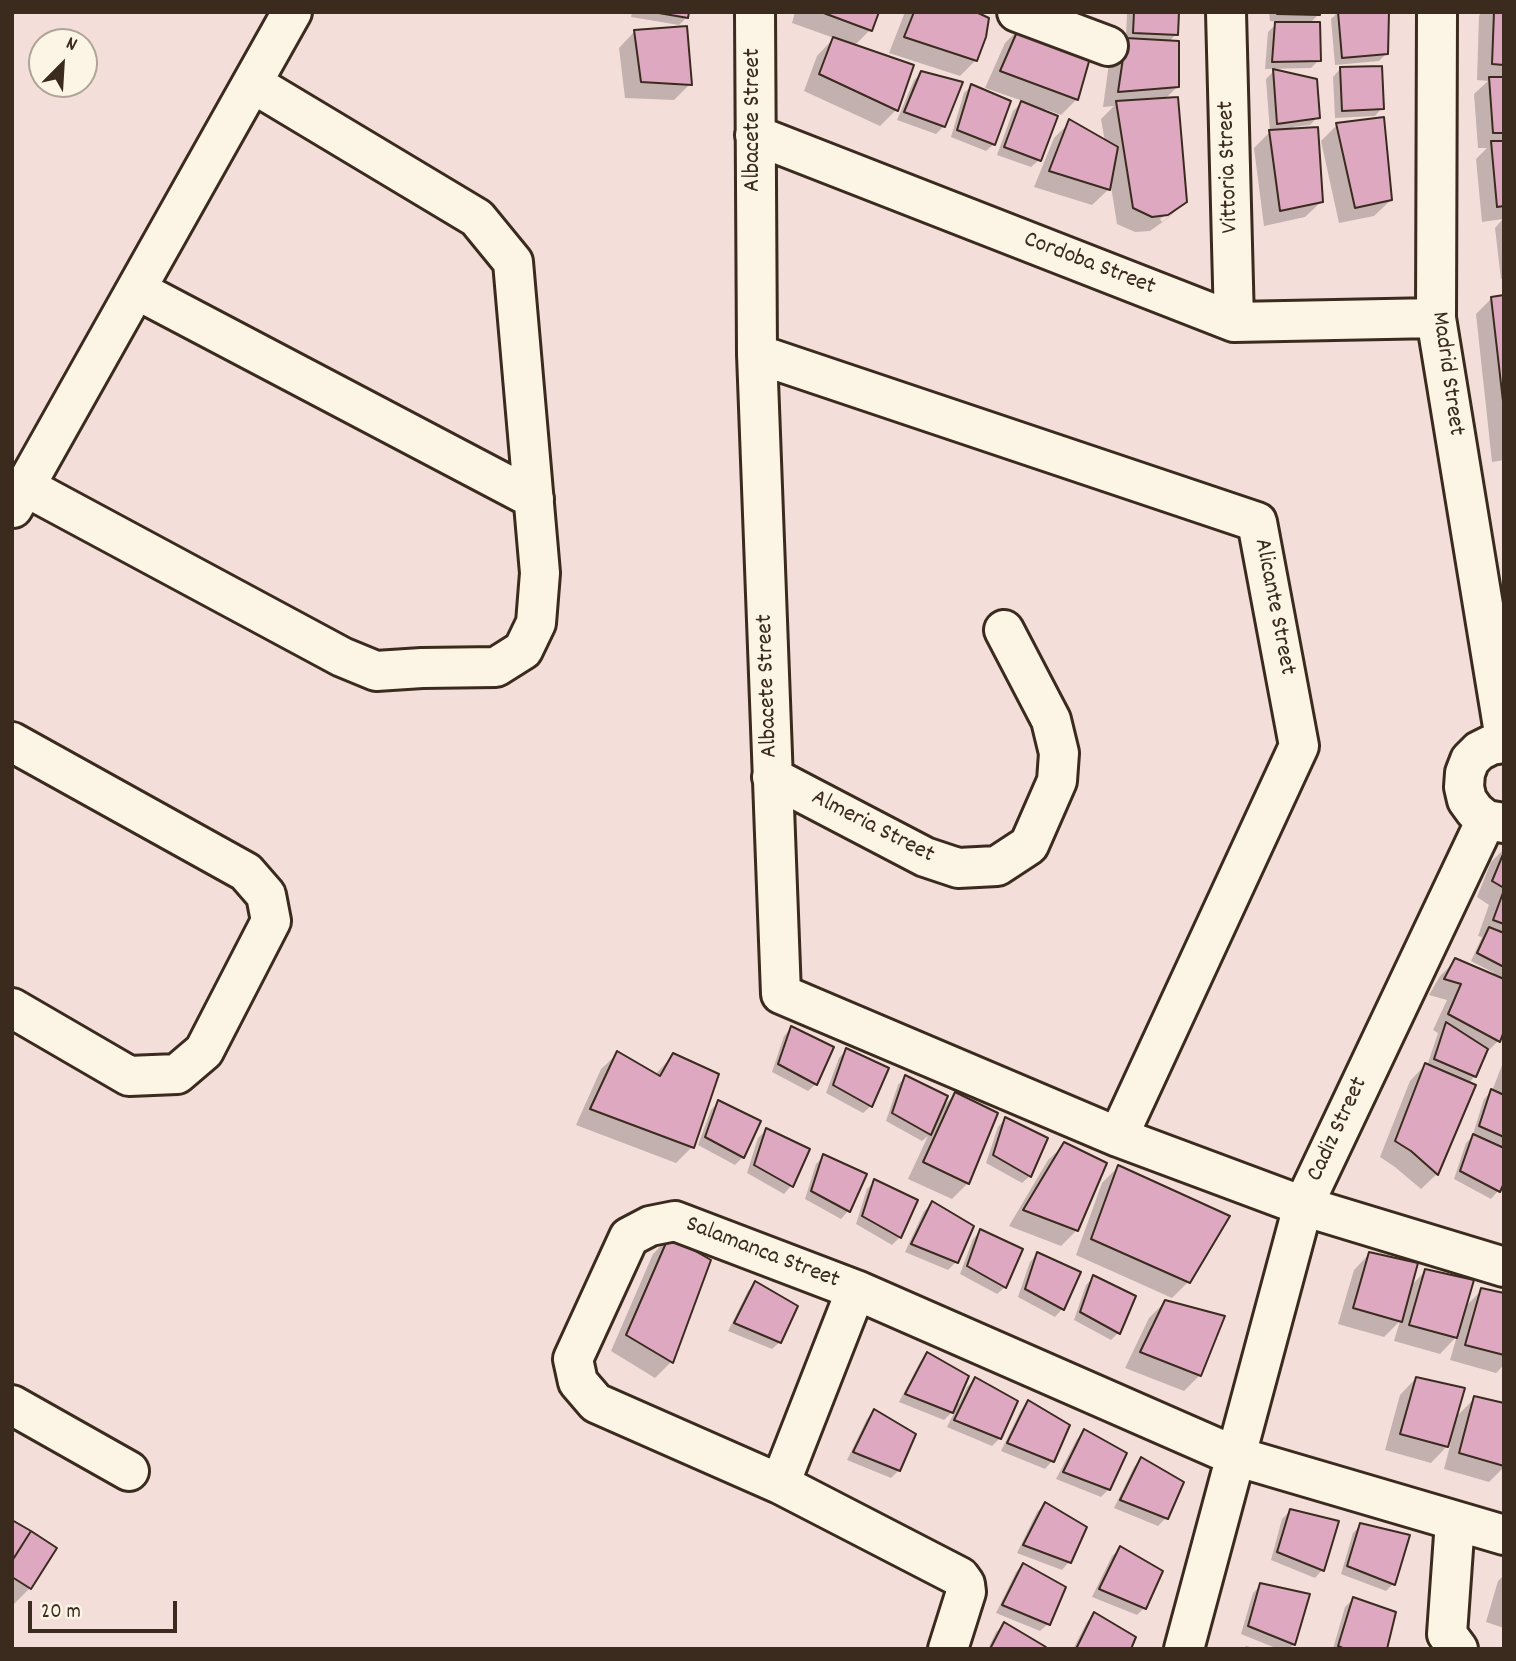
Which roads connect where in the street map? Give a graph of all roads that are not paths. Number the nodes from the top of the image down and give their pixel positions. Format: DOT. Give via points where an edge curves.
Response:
graph roads {
  1 [pos="292,12"];
  2 [pos="755,12"];
  3 [pos="1017,12"];
  4 [pos="1226,12"];
  5 [pos="1437,12"];
  6 [pos="1108,46"];
  7 [pos="252,83"];
  8 [pos="755,135"];
  9 [pos="137,290"];
  10 [pos="1436,317"];
  11 [pos="1234,322"];
  12 [pos="757,354"];
  13 [pos="19,498"];
  14 [pos="534,499"];
  15 [pos="1487,532"];
  16 [pos="1004,630"];
  17 [pos="1504,733"];
  18 [pos="12,742"];
  19 [pos="1504,743"];
  20 [pos="772,777"];
  21 [pos="1495,821"];
  22 [pos="12,1008"];
  23 [pos="1118,1137"];
  24 [pos="1303,1206"];
  25 [pos="1504,1267"];
  26 [pos="856,1290"];
  27 [pos="12,1405"];
  28 [pos="1235,1456"];
  29 [pos="129,1471"];
  30 [pos="780,1484"];
  31 [pos="1455,1521"];
  32 [pos="1504,1535"];
  33 [pos="947,1649"];
  34 [pos="1184,1649"];
  35 [pos="1458,1649"];
  1 -- 7 [label="street"];
  2 -- 8 [label="street, Albacete Street"];
  3 -- 6 [label="street"];
  4 -- 11 [label="street, Vittoria Street"];
  5 -- 10 [label="street, Madrid Street"];
  7 -- 9 [label="street"];
  7 -- 14 [label="street" via="477,218 513,262"];
  8 -- 11 [label="street, Cordoba Street"];
  8 -- 12 [label="street, Albacete Street"];
  9 -- 13 [label="street"];
  9 -- 14 [label="street"];
  10 -- 11 [label="street, Cordoba Street"];
  10 -- 15 [label="street, Madrid Street"];
  12 -- 20 [label="street, Albacete Street"];
  12 -- 23 [label="street, Alicante Street" via="1257,522 1299,746"];
  13 -- 14 [label="street" via="376,671 496,667 523,650 536,623 540,573"];
  15 -- 17 [label="street, Madrid Street"];
  16 -- 20 [label="street, Almeria Street" via="1051,720 1059,753 1058,781 1029,845 997,866 958,868 925,857"];
  18 -- 22 [label="street" via="246,872 266,895 271,921 204,1051 177,1074 129,1076"];
  19 -- 21 [label="street" via="1479,751 1465,773 1468,800 1475,811"];
  20 -- 23 [label="street, Albacete Street" via="781,994"];
  21 -- 24 [label="street, Cadiz Street"];
  23 -- 24 [label="street"];
  24 -- 25 [label="street"];
  24 -- 28 [label="street, Cadiz Street"];
  26 -- 28 [label="street, Salamanca Street"];
  26 -- 30 [label="street"];
  26 -- 30 [label="street, Salamanca Street" via="675,1221 650,1226 629,1237 573,1359 578,1382 596,1403"];
  27 -- 29 [label="street"];
  28 -- 31 [label="street"];
  28 -- 34 [label="street, Cadiz Street"];
  30 -- 33 [label="street, Salamanca Street" via="960,1577 966,1592"];
  31 -- 32 [label="street"];
  31 -- 35 [label="street" via="1447,1634"];
}
